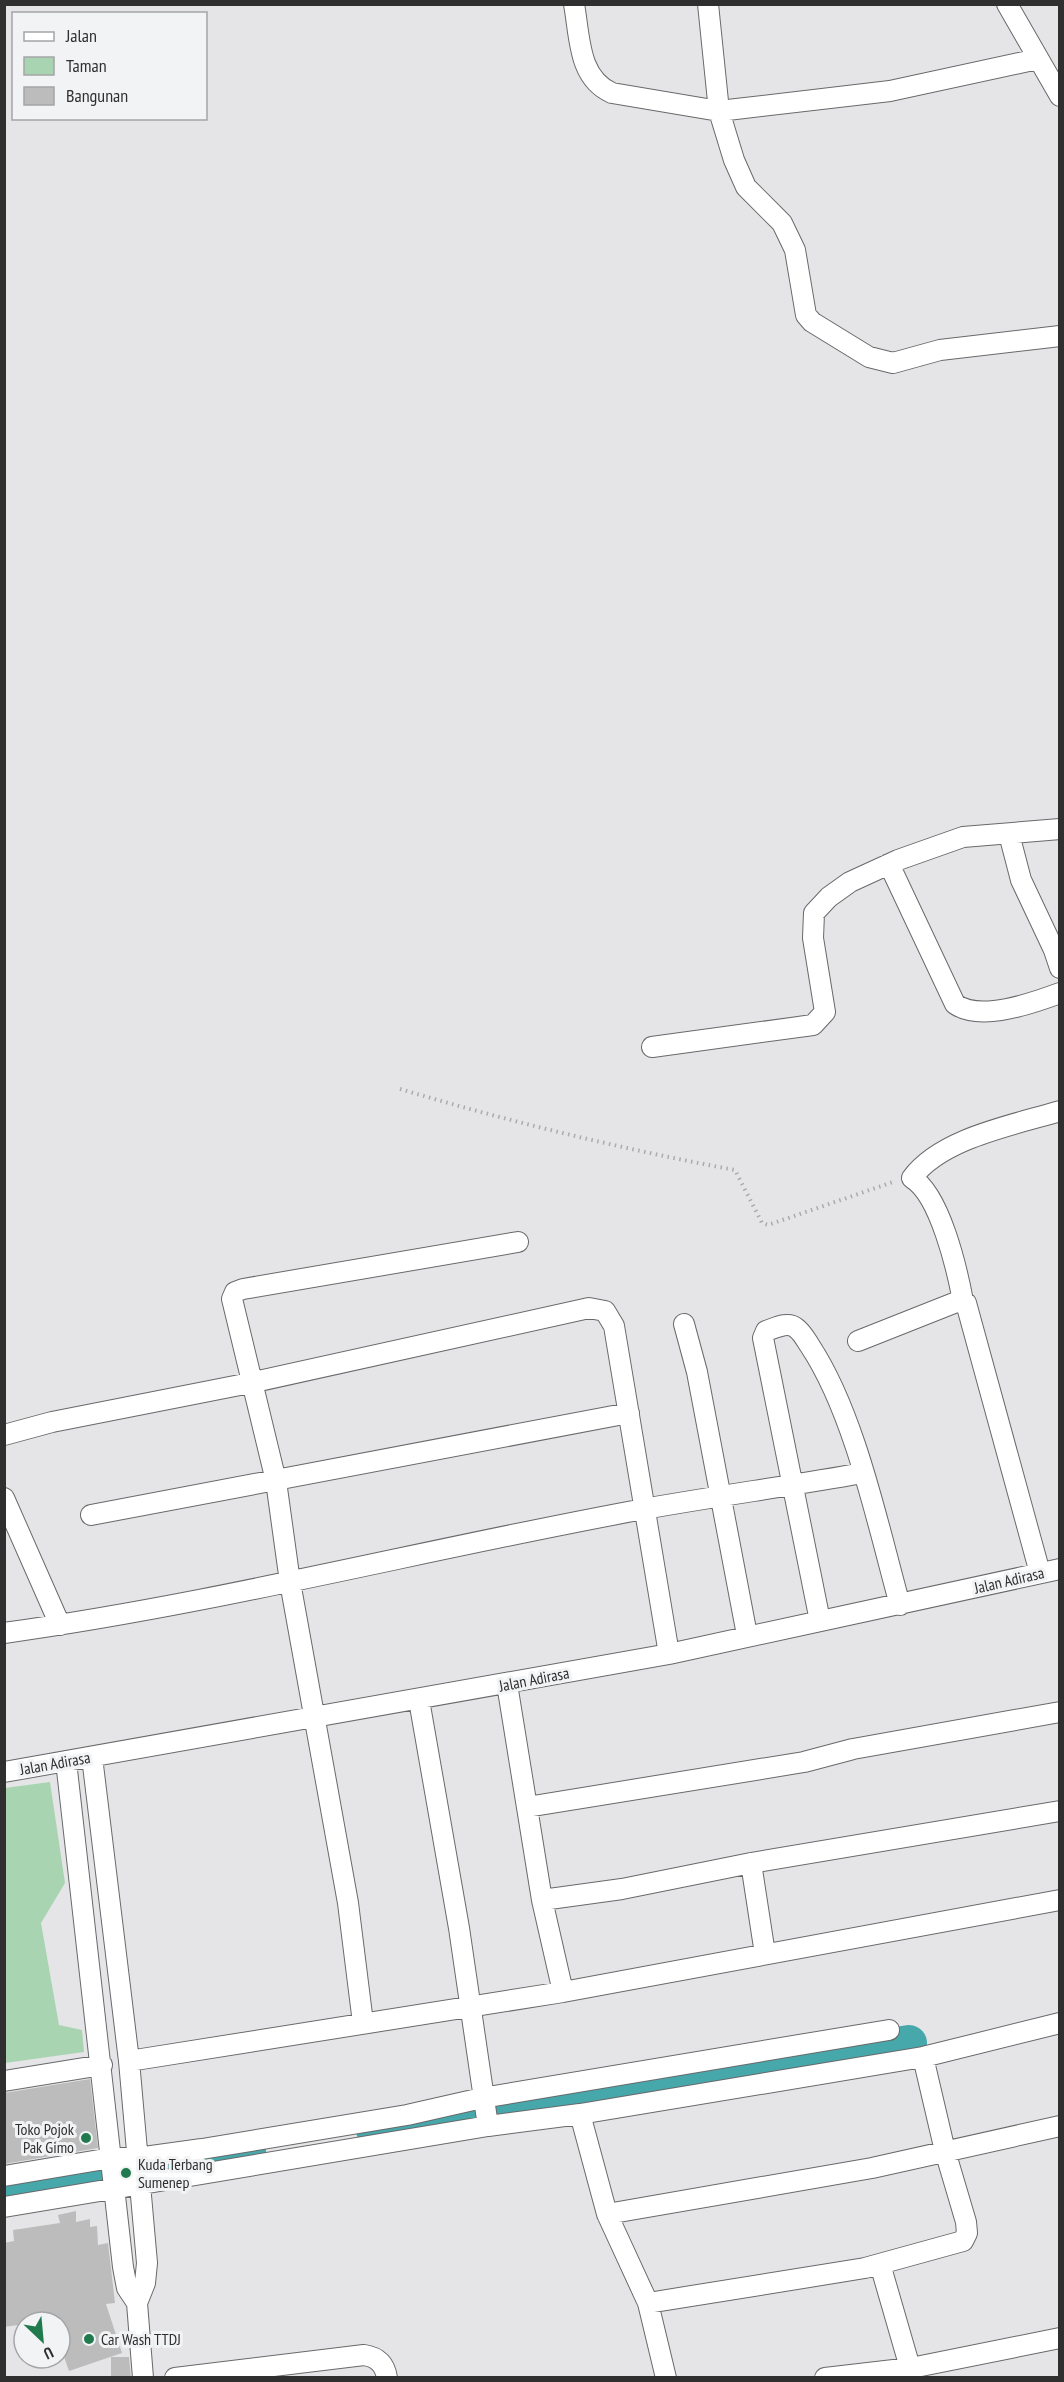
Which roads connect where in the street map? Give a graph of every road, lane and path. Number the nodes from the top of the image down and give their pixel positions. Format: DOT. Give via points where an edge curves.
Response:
graph roads {
  1 [pos="574,4"];
  2 [pos="708,4"];
  3 [pos="1007,4"];
  4 [pos="1038,59"];
  5 [pos="1059,96"];
  6 [pos="719,111"];
  7 [pos="1059,336"];
  8 [pos="1059,829"];
  9 [pos="1009,834"];
  10 [pos="889,864"];
  11 [pos="1059,968"];
  12 [pos="1059,993"];
  13 [pos="652,1047"];
  14 [pos="400,1089"];
  15 [pos="1059,1111"];
  16 [pos="912,1178"];
  17 [pos="518,1242"];
  18 [pos="963,1301"];
  19 [pos="684,1324"];
  20 [pos="858,1341"];
  21 [pos="250,1383"];
  22 [pos="630,1413"];
  23 [pos="4,1435"];
  24 [pos="863,1473"];
  25 [pos="276,1481"];
  26 [pos="792,1486"];
  27 [pos="720,1497"];
  28 [pos="4,1498"];
  29 [pos="644,1509"];
  30 [pos="91,1515"];
  31 [pos="1050,1571"];
  32 [pos="290,1582"];
  33 [pos="900,1605"];
  34 [pos="820,1621"];
  35 [pos="60,1626"];
  36 [pos="4,1633"];
  37 [pos="747,1635"];
  38 [pos="669,1654"];
  39 [pos="507,1684"];
  40 [pos="419,1700"];
  41 [pos="1059,1712"];
  42 [pos="316,1717"];
  43 [pos="92,1757"];
  44 [pos="66,1761"];
  45 [pos="4,1772"];
  46 [pos="527,1808"];
  47 [pos="1059,1811"];
  48 [pos="751,1863"];
  49 [pos="542,1900"];
  50 [pos="1059,1900"];
  51 [pos="765,1954"];
  52 [pos="563,1992"];
  53 [pos="469,2008"];
  54 [pos="363,2023"];
  55 [pos="1059,2023"];
  56 [pos="889,2030"];
  57 [pos="923,2057"];
  58 [pos="129,2061"];
  59 [pos="102,2065"];
  60 [pos="4,2080"];
  61 [pos="483,2099"];
  62 [pos="580,2114"];
  63 [pos="488,2125"];
  64 [pos="1059,2126"];
  65 [pos="945,2151"];
  66 [pos="111,2158"];
  67 [pos="137,2158"];
  68 [pos="4,2176"];
  69 [pos="139,2185"];
  70 [pos="113,2188"];
  71 [pos="4,2207"];
  72 [pos="607,2214"];
  73 [pos="880,2264"];
  74 [pos="137,2303"];
  75 [pos="648,2303"];
  76 [pos="1059,2338"];
  77 [pos="912,2373"];
  78 [pos="143,2378"];
  79 [pos="175,2378"];
  80 [pos="387,2378"];
  81 [pos="666,2378"];
  82 [pos="825,2378"];
  1 -- 6 [label="street" via="585,69 600,88"];
  2 -- 6 [label="street"];
  3 -- 4 [label="street"];
  4 -- 5 [label="street"];
  4 -- 6 [label="street" via="890,91"];
  6 -- 7 [label="street" via="746,187 776,216 795,250 806,315 819,327 869,357 893,363 940,350"];
  8 -- 9 [label="street"];
  9 -- 10 [label="street" via="963,837"];
  9 -- 11 [label="street" via="1021,880"];
  10 -- 12 [label="street" via="955,1004 964,1011 1024,1006"];
  10 -- 13 [label="street" via="850,882 814,913 813,938 825,1012 813,1025"];
  14 -- 16 [label="path" via="502,1120 735,1170 762,1223 768,1225"];
  15 -- 16 [label="street" via="976,1137 931,1158"];
  16 -- 18 [label="street" via="929,1197 958,1275"];
  17 -- 21 [label="street" via="235,1292 232,1306"];
  18 -- 20 [label="street"];
  18 -- 31 [label="street"];
  19 -- 27 [label="street"];
  21 -- 22 [label="street" via="597,1308 613,1321"];
  21 -- 23 [label="street"];
  21 -- 25 [label="street"];
  22 -- 25 [label="street"];
  22 -- 29 [label="street"];
  24 -- 26 [label="street"];
  24 -- 26 [label="street" via="840,1406 816,1356 798,1329 785,1325 766,1331 763,1338"];
  24 -- 33 [label="street"];
  25 -- 30 [label="street"];
  25 -- 32 [label="street"];
  26 -- 27 [label="street"];
  26 -- 34 [label="street"];
  27 -- 29 [label="street"];
  27 -- 37 [label="street"];
  28 -- 35 [label="street"];
  29 -- 32 [label="street"];
  29 -- 38 [label="street"];
  31 -- 33 [label="street, Jalan Adirasa"];
  32 -- 35 [label="street"];
  32 -- 42 [label="street"];
  33 -- 34 [label="street, Jalan Adirasa"];
  34 -- 37 [label="street, Jalan Adirasa"];
  35 -- 36 [label="street"];
  37 -- 38 [label="street, Jalan Adirasa"];
  38 -- 39 [label="street, Jalan Adirasa"];
  39 -- 40 [label="street, Jalan Adirasa"];
  39 -- 46 [label="street"];
  40 -- 42 [label="street, Jalan Adirasa"];
  40 -- 53 [label="street"];
  41 -- 46 [label="street" via="853,1749 804,1762"];
  42 -- 43 [label="street, Jalan Adirasa"];
  42 -- 54 [label="street" via="348,1903"];
  43 -- 44 [label="street, Jalan Adirasa"];
  43 -- 58 [label="street"];
  44 -- 45 [label="street, Jalan Adirasa"];
  44 -- 59 [label="street"];
  46 -- 49 [label="street"];
  47 -- 48 [label="street"];
  48 -- 49 [label="street" via="622,1889"];
  48 -- 51 [label="street"];
  49 -- 52 [label="street"];
  50 -- 51 [label="street"];
  51 -- 52 [label="street"];
  52 -- 53 [label="street"];
  53 -- 54 [label="street"];
  53 -- 61 [label="street"];
  54 -- 58 [label="street"];
  55 -- 57 [label="street"];
  56 -- 61 [label="street"];
  57 -- 62 [label="street"];
  57 -- 65 [label="street"];
  58 -- 67 [label="street"];
  59 -- 60 [label="street"];
  59 -- 66 [label="street"];
  61 -- 63 [label="street"];
  61 -- 67 [label="street"];
  62 -- 63 [label="street"];
  62 -- 72 [label="street"];
  63 -- 69 [label="street"];
  64 -- 65 [label="street"];
  65 -- 72 [label="street" via="872,2168"];
  65 -- 73 [label="street" via="966,2222 963,2241"];
  66 -- 67 [label="street"];
  66 -- 68 [label="street"];
  66 -- 70 [label="street"];
  67 -- 69 [label="street"];
  69 -- 70 [label="street"];
  69 -- 74 [label="street" via="147,2263"];
  70 -- 71 [label="street"];
  70 -- 74 [label="street" via="127,2288"];
  72 -- 75 [label="street"];
  73 -- 75 [label="street"];
  73 -- 77 [label="street"];
  74 -- 78 [label="street"];
  75 -- 81 [label="street"];
  76 -- 77 [label="street"];
  77 -- 82 [label="street"];
  79 -- 80 [label="street" via="364,2355 381,2363"];
}
